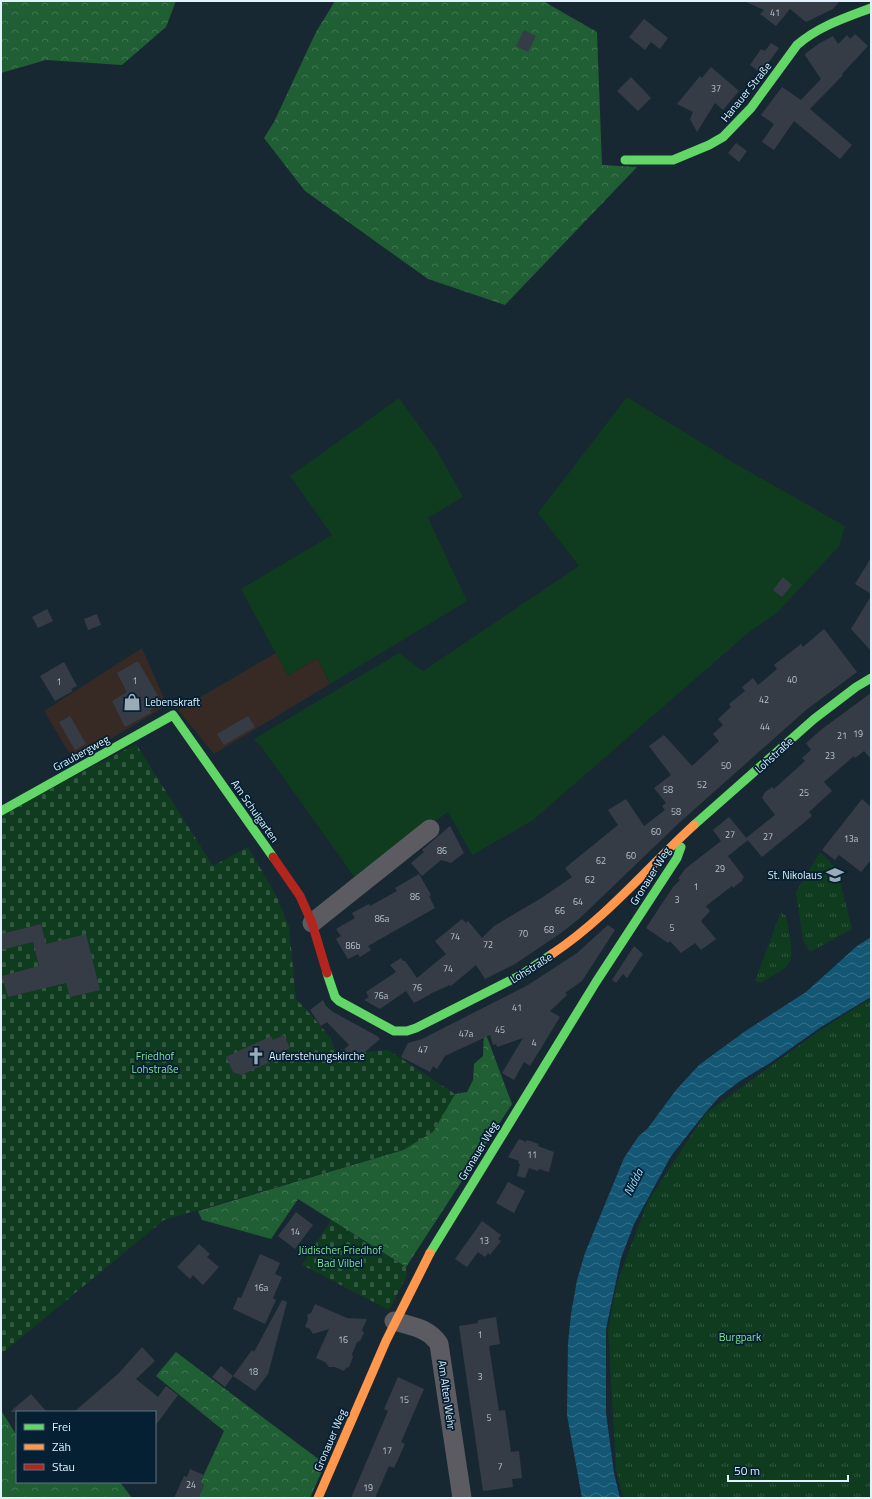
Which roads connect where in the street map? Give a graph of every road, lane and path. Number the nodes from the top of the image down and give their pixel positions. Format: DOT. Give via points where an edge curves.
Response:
graph roads {
  1 [pos="871,8"];
  2 [pos="626,160"];
  3 [pos="871,678"];
  4 [pos="173,715"];
  5 [pos="1,811"];
  6 [pos="430,829"];
  7 [pos="687,832"];
  8 [pos="312,923"];
  9 [pos="394,1321"];
  10 [pos="318,1498"];
  11 [pos="462,1498"];
  1 -- 2 [label="street, Hanauer Straße" via="820,27 805,37 751,108 719,140 673,160"];
  3 -- 7 [label="street, Lohstraße" via="814,719"];
  4 -- 5 [label="street, Graubergweg"];
  4 -- 8 [label="street, Am Schulgarten" via="300,896"];
  6 -- 8 [label="street"];
  7 -- 8 [label="street, Lohstraße" via="588,928 569,943 521,975 407,1031 394,1031 339,1001"];
  7 -- 9 [label="street, Gronauer Weg" via="677,858 592,988 432,1249"];
  9 -- 10 [label="street, Gronauer Weg"];
  9 -- 11 [label="street, Am Alten Wehr" via="425,1330 434,1336 439,1344"];
}
